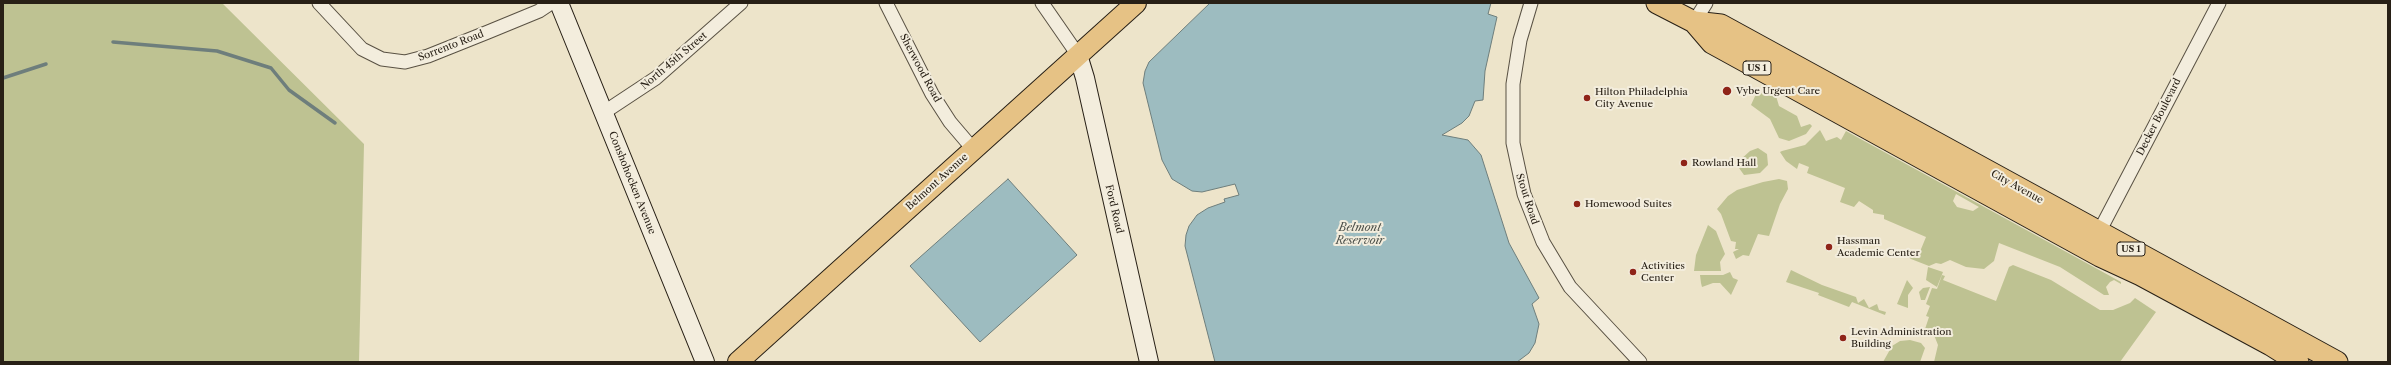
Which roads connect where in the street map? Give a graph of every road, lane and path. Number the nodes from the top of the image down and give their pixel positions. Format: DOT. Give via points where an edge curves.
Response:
graph roads {
  1 [pos="319,3"];
  2 [pos="551,3"];
  3 [pos="559,3"];
  4 [pos="741,3"];
  5 [pos="886,3"];
  6 [pos="1042,3"];
  7 [pos="1136,3"];
  8 [pos="1532,3"];
  9 [pos="1657,3"];
  10 [pos="1706,3"];
  11 [pos="2219,3"];
  12 [pos="1694,22"];
  13 [pos="1078,55"];
  14 [pos="1849,95"];
  15 [pos="1827,106"];
  16 [pos="603,113"];
  17 [pos="974,149"];
  18 [pos="2099,232"];
  19 [pos="705,362"];
  20 [pos="738,362"];
  21 [pos="1149,362"];
  22 [pos="1640,362"];
  23 [pos="2298,362"];
  24 [pos="2337,362"];
  1 -- 2 [label="street, Sorrento Road" via="362,49 382,59 405,62 428,56 488,32 539,11"];
  3 -- 16 [label="main road, Conshohocken Avenue"];
  4 -- 16 [label="street, North 45th Street" via="656,78"];
  5 -- 17 [label="street, Sherwood Road" via="932,94 950,122"];
  6 -- 13 [label="street"];
  7 -- 13 [label="main road, Belmont Avenue"];
  8 -- 22 [label="street, Stout Road" via="1520,40 1513,84 1514,142 1524,194 1543,242 1570,287"];
  9 -- 12 [label="highway, City Avenue / US 1"];
  10 -- 12 [label="street"];
  11 -- 18 [label="street, Decker Boulevard"];
  12 -- 14 [label="highway, City Avenue / US 1" via="1721,25"];
  12 -- 15 [label="highway, City Avenue / US 1" via="1712,43"];
  13 -- 17 [label="main road, Belmont Avenue"];
  13 -- 21 [label="main road, Ford Road"];
  14 -- 15 [label="highway" via="1838,97"];
  14 -- 18 [label="highway, City Avenue / US 1"];
  15 -- 23 [label="highway, City Avenue / US 1"];
  16 -- 19 [label="main road, Conshohocken Avenue"];
  17 -- 20 [label="main road, Belmont Avenue"];
  18 -- 24 [label="highway, City Avenue / US 1"];
}
